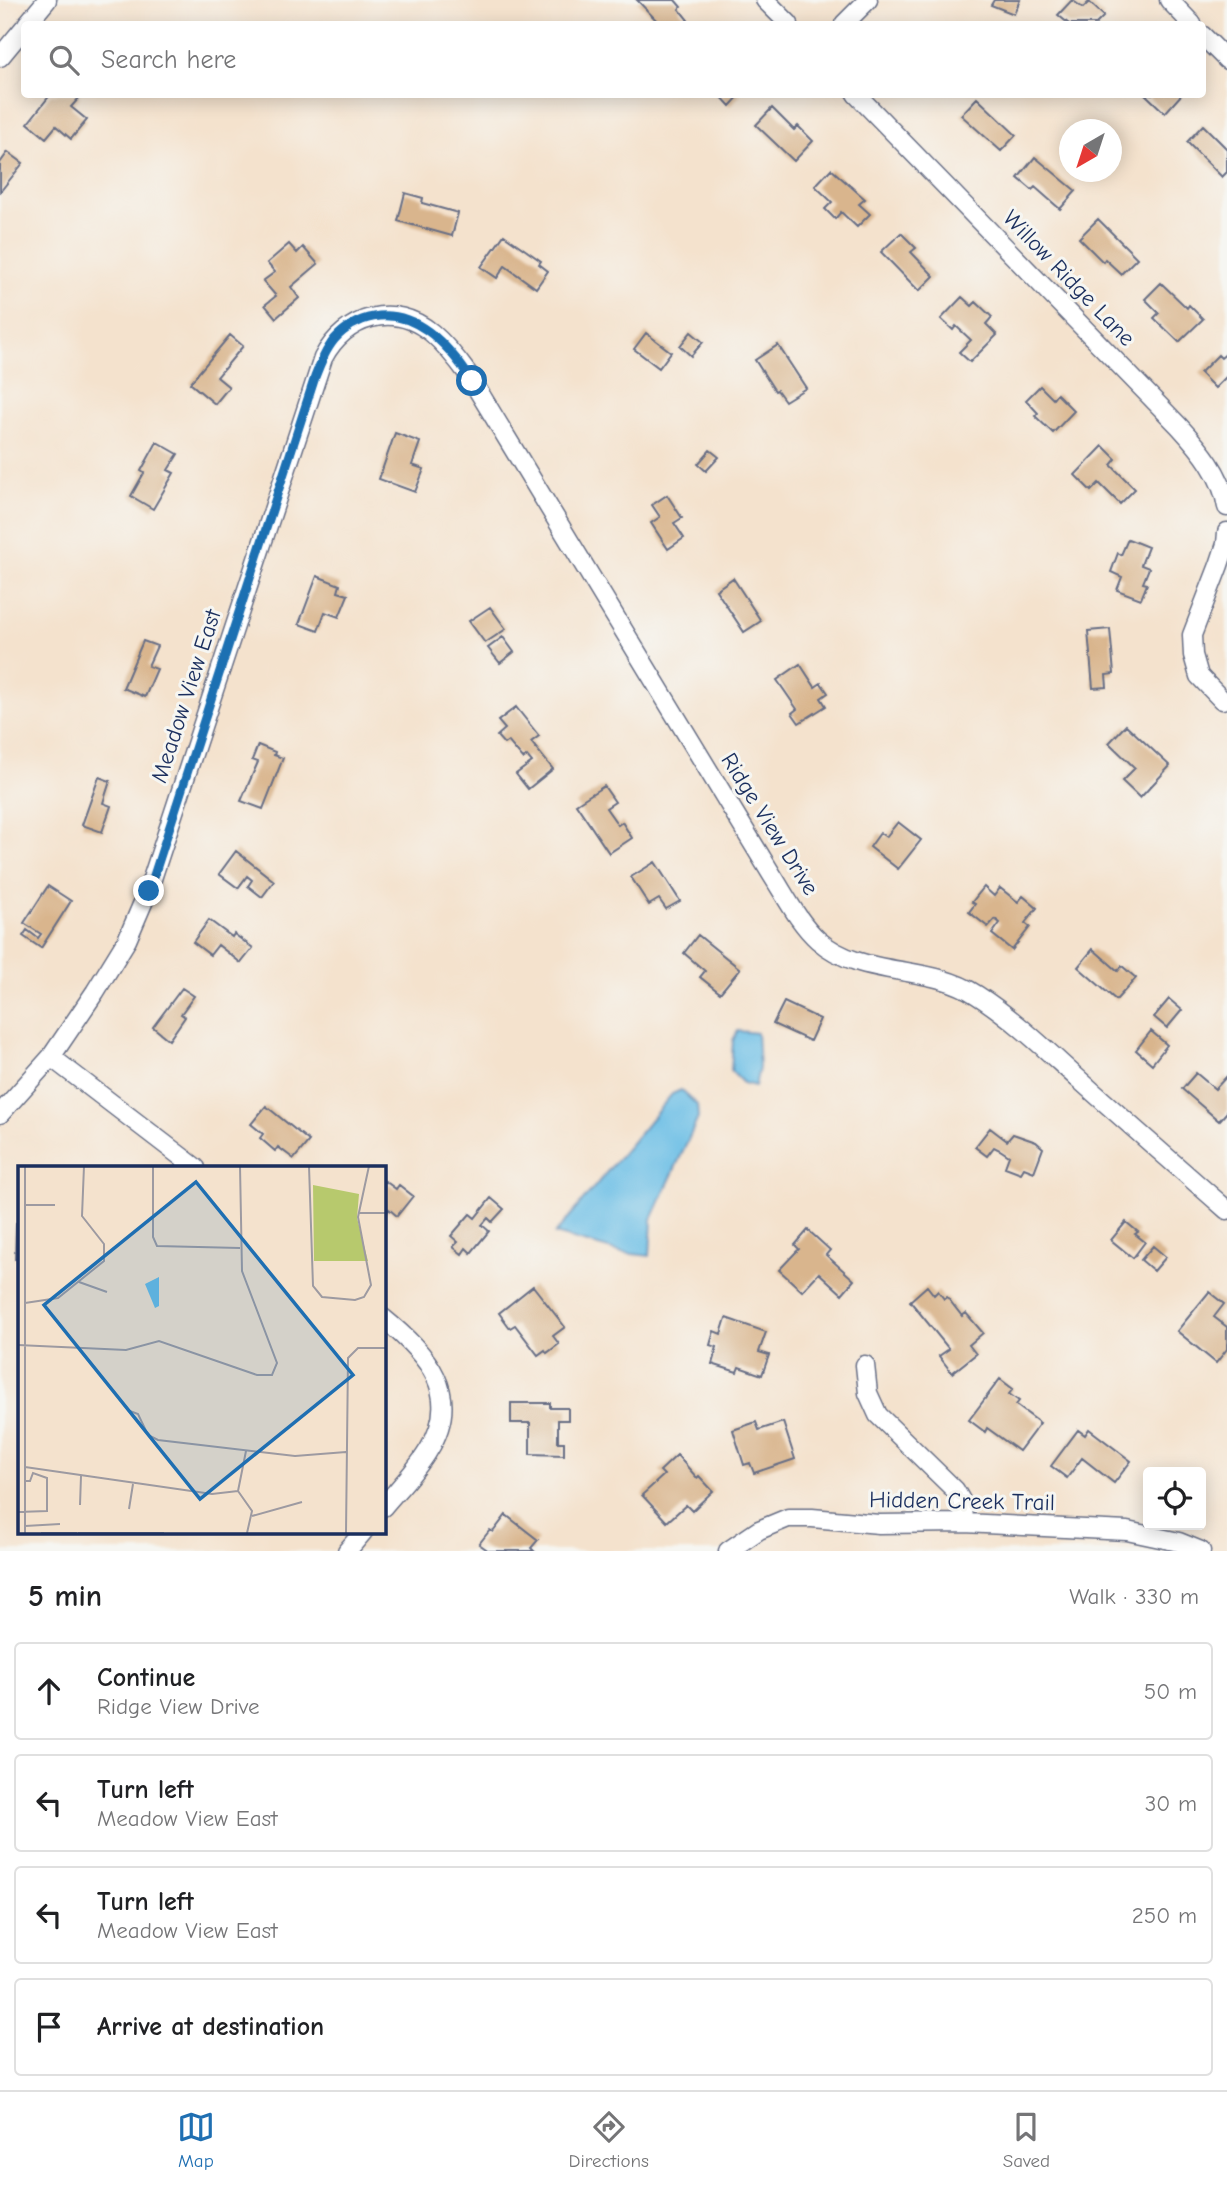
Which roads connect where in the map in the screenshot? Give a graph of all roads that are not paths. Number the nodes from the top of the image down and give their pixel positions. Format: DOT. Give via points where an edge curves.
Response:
graph roads {
  1 [pos="47,0"];
  2 [pos="765,0"];
  3 [pos="867,0"];
  4 [pos="1169,0"];
  5 [pos="30,21"];
  6 [pos="786,21"];
  7 [pos="847,21"];
  8 [pos="1189,21"];
  9 [pos="21,32"];
  10 [pos="1206,40"];
  11 [pos="0,57"];
  12 [pos="1227,60"];
  13 [pos="860,98"];
  14 [pos="408,319"];
  15 [pos="1227,507"];
  16 [pos="1227,532"];
  17 [pos="1222,699"];
  18 [pos="51,1057"];
  19 [pos="0,1114"];
  20 [pos="193,1166"];
  21 [pos="1227,1210"];
  22 [pos="385,1320"];
  23 [pos="864,1365"];
  24 [pos="385,1504"];
  25 [pos="964,1523"];
  26 [pos="361,1534"];
  27 [pos="347,1551"];
  28 [pos="728,1551"];
  29 [pos="1201,1551"];
  1 -- 5 [label="street"];
  2 -- 6 [label="street"];
  3 -- 7 [label="street"];
  4 -- 8 [label="street"];
  9 -- 11 [label="street"];
  10 -- 12 [label="street"];
  13 -- 15 [label="street, Willow Ridge Lane" via="1180,426 1218,477"];
  14 -- 18 [label="street, Meadow View East" via="377,316 353,324 323,358 149,891 122,948"];
  14 -- 21 [label="street, Ridge View Drive" via="431,332 468,374 807,929 837,953 957,983 976,994"];
  16 -- 17 [label="street" via="1192,635 1199,676"];
  18 -- 19 [label="street, Meadow View East"];
  18 -- 20 [label="street"];
  22 -- 24 [label="street" via="426,1358 438,1379 444,1410 427,1452"];
  23 -- 25 [label="street" via="868,1393 878,1415 955,1490 963,1504"];
  25 -- 28 [label="street, Hidden Creek Trail" via="788,1518"];
  25 -- 29 [label="street, Hidden Creek Trail" via="1127,1531"];
  26 -- 27 [label="street"];
}
